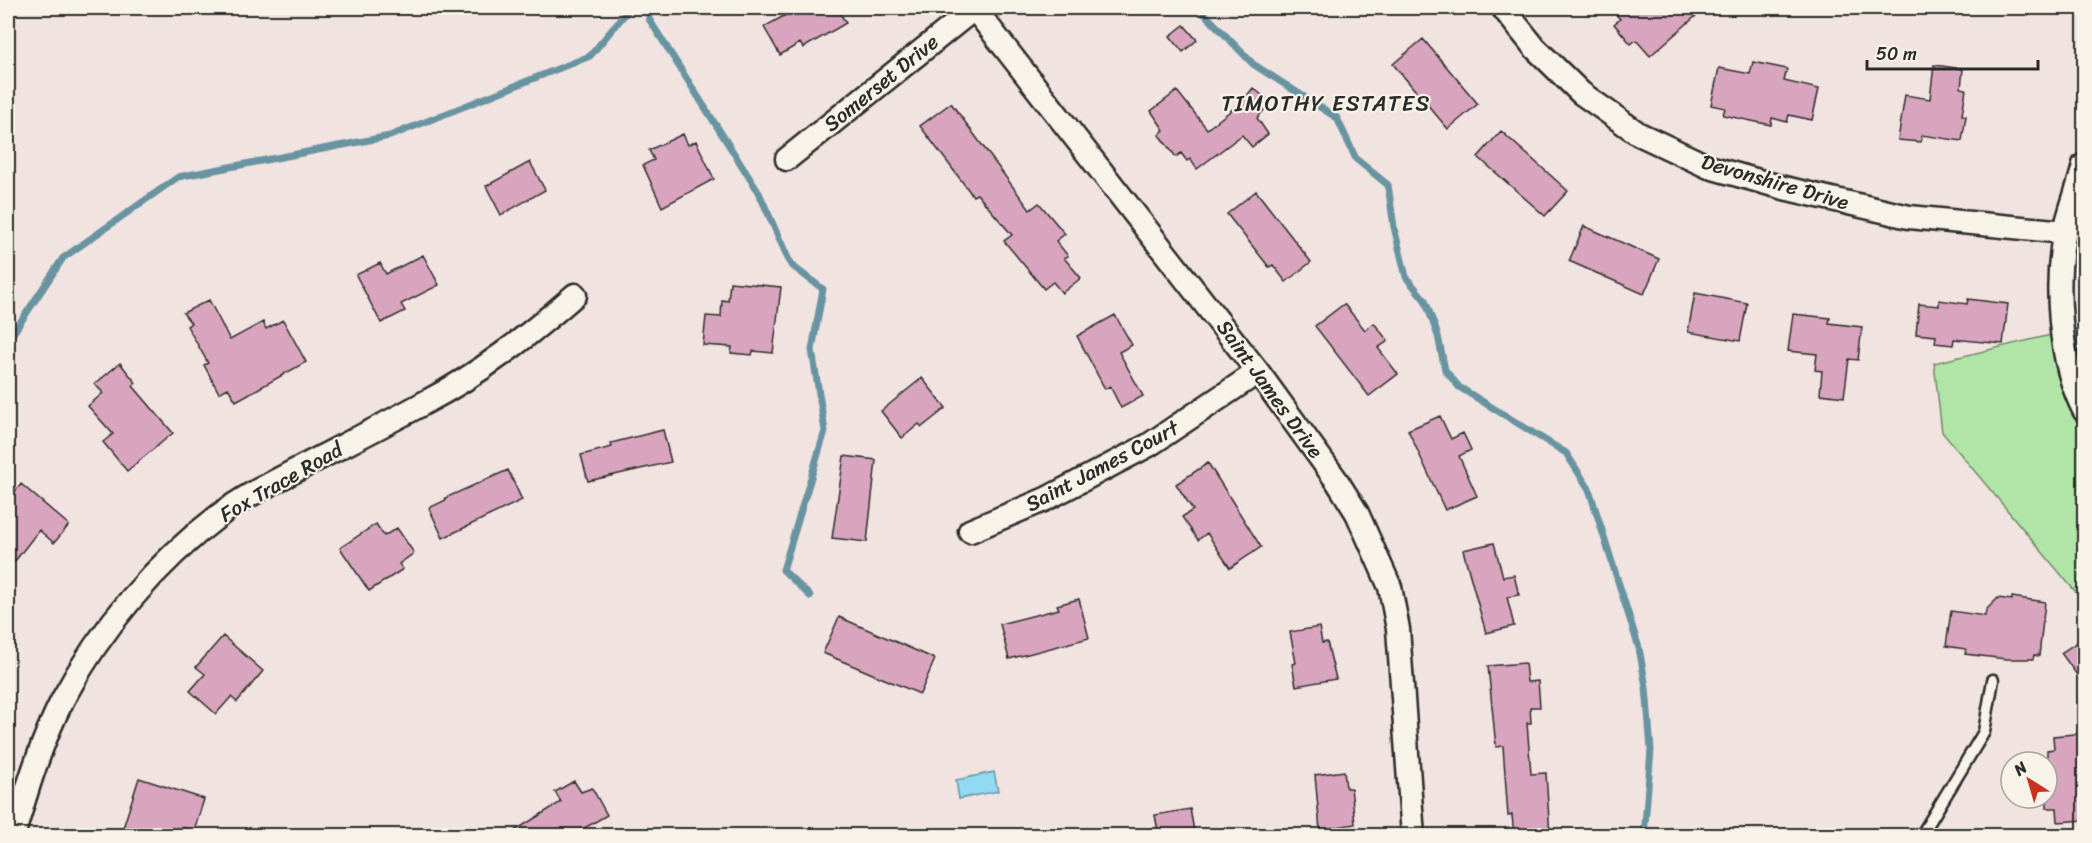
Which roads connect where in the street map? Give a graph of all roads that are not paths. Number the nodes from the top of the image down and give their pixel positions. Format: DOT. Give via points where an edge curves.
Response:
graph roads {
  1 [pos="975,8"];
  2 [pos="1503,8"];
  3 [pos="787,159"];
  4 [pos="2085,165"];
  5 [pos="2065,232"];
  6 [pos="575,295"];
  7 [pos="1258,372"];
  8 [pos="2085,410"];
  9 [pos="970,531"];
  10 [pos="1994,680"];
  11 [pos="13,836"];
  12 [pos="1413,836"];
  13 [pos="1921,836"];
  1 -- 3 [label="street, Somerset Drive"];
  1 -- 7 [label="street, Saint James Drive"];
  2 -- 5 [label="street, Devonshire Drive" via="1535,48 1581,93 1639,134 1709,167 1909,217"];
  4 -- 5 [label="street"];
  5 -- 8 [label="street" via="2059,311 2067,360"];
  6 -- 11 [label="street, Fox Trace Road" via="474,374 222,513 171,556 90,652 63,701 34,768"];
  7 -- 9 [label="street, Saint James Court" via="1149,446 1046,499"];
  7 -- 12 [label="street, Saint James Drive" via="1337,481 1371,542 1390,587 1402,664"];
  10 -- 13 [label="lane" via="1984,732"];
}
